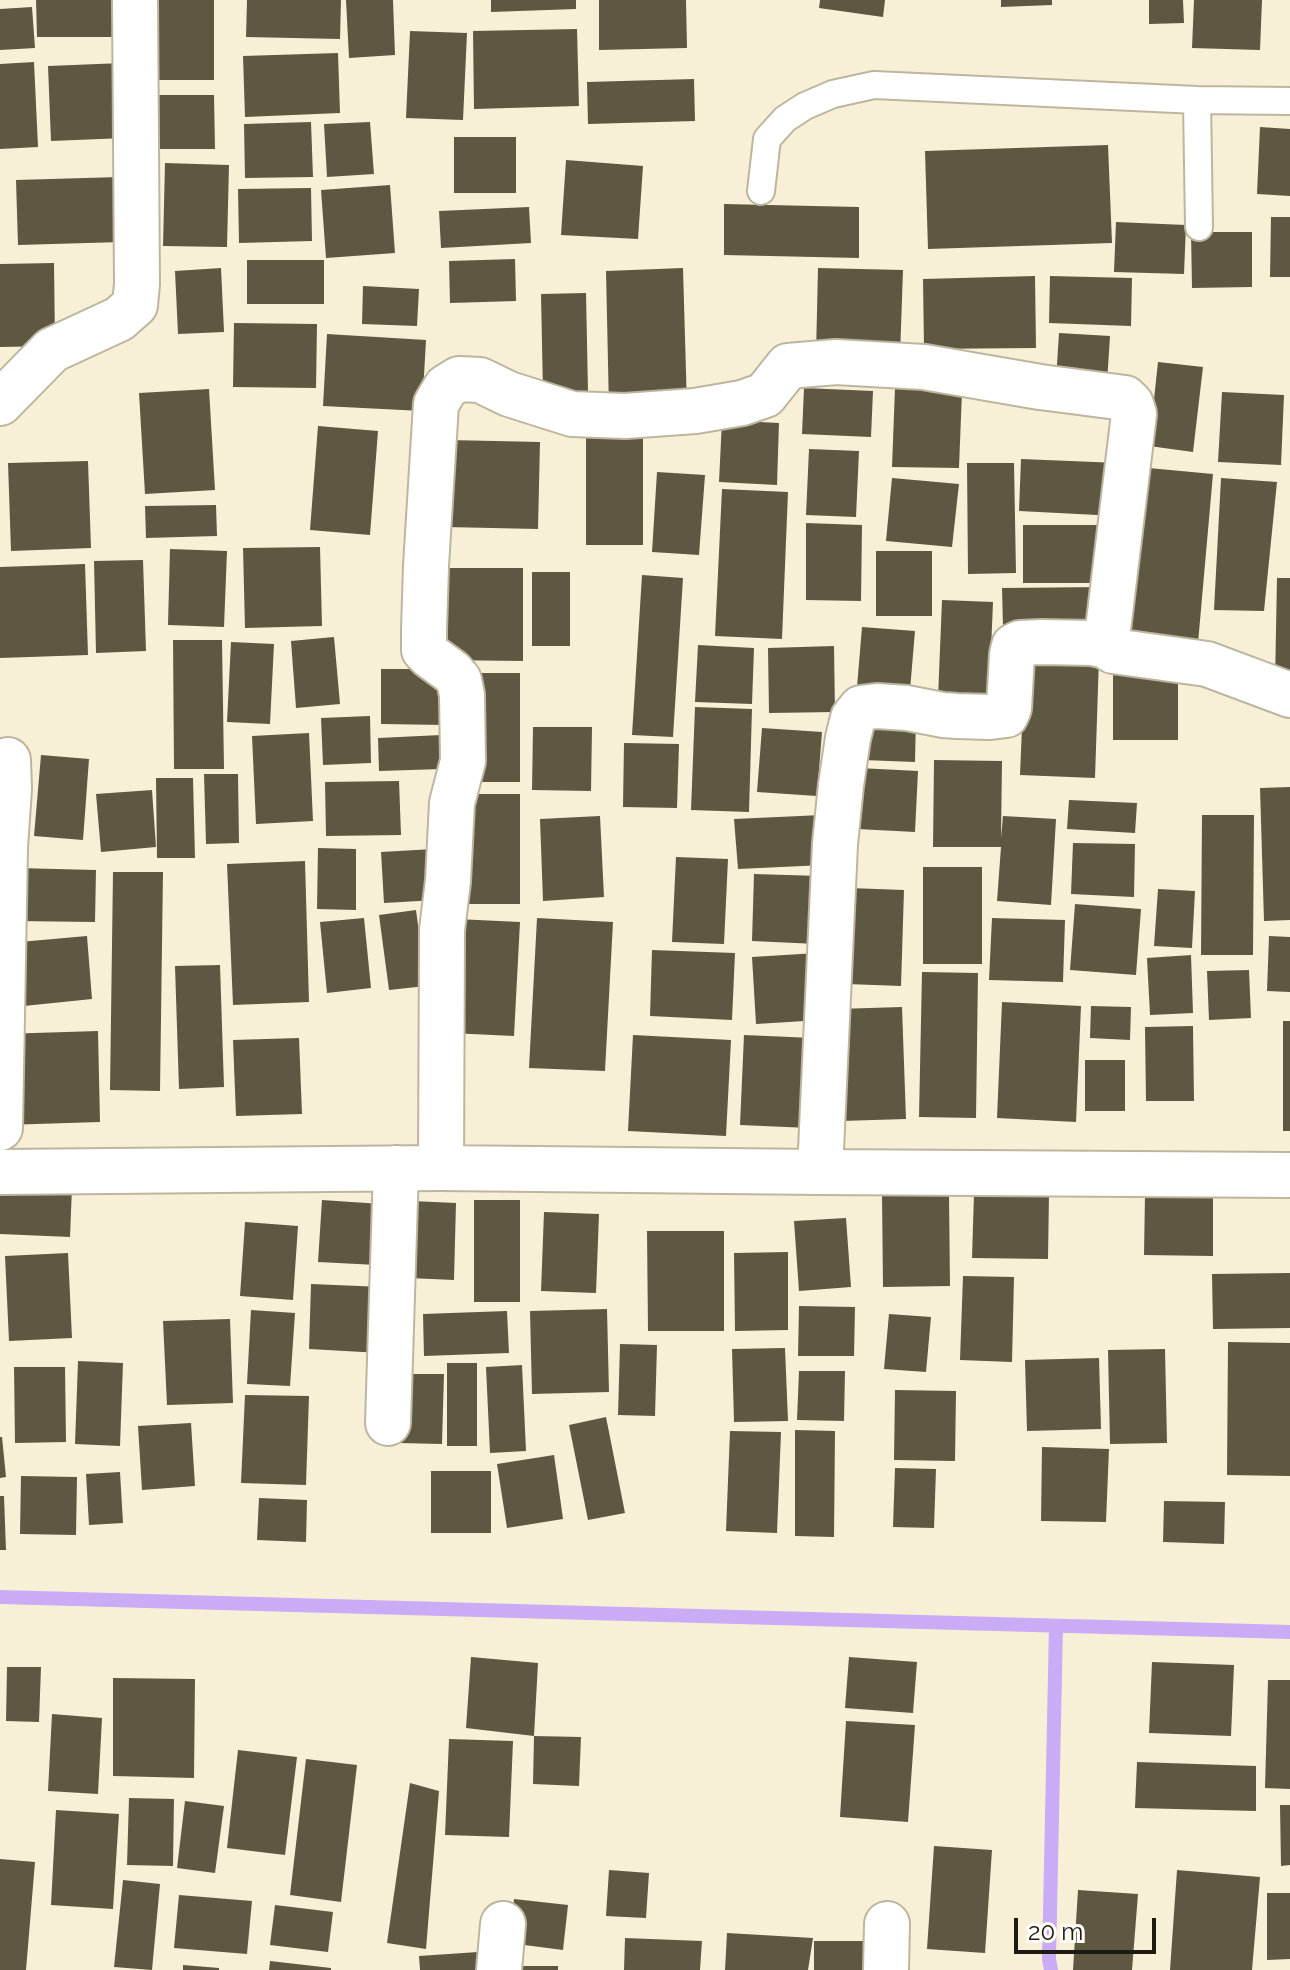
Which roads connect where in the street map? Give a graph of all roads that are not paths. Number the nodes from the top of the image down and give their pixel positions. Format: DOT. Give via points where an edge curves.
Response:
graph roads {
  1 [pos="135,0"];
  2 [pos="1197,100"];
  3 [pos="1290,101"];
  4 [pos="761,191"];
  5 [pos="1199,227"];
  6 [pos="0,403"];
  7 [pos="1106,646"];
  8 [pos="1290,695"];
  9 [pos="8,760"];
  10 [pos="0,1128"];
  11 [pos="396,1168"];
  12 [pos="441,1168"];
  13 [pos="0,1172"];
  14 [pos="820,1172"];
  15 [pos="1290,1175"];
  16 [pos="388,1423"];
  17 [pos="503,1924"];
  18 [pos="887,1924"];
  19 [pos="499,1970"];
  20 [pos="886,1970"];
  1 -- 6 [label="street" via="135,305 119,319 52,350"];
  2 -- 3 [label="lane"];
  2 -- 4 [label="lane" via="874,85 833,94 785,119 767,139"];
  2 -- 5 [label="lane"];
  7 -- 8 [label="street" via="1207,664"];
  7 -- 12 [label="street" via="1134,414 1125,398 924,367 836,362 788,366 765,395 742,403 625,416 572,414 480,380 459,379 446,387 436,404 424,630 424,650 459,680 462,695 463,761 452,803 442,930"];
  7 -- 14 [label="street" via="1014,646 1006,715 943,715 877,706 861,708 853,718 835,844"];
  9 -- 10 [label="street"];
  11 -- 12 [label="street"];
  11 -- 13 [label="street"];
  11 -- 16 [label="street"];
  12 -- 14 [label="street"];
  14 -- 15 [label="street"];
  17 -- 19 [label="street"];
  18 -- 20 [label="street"];
}
